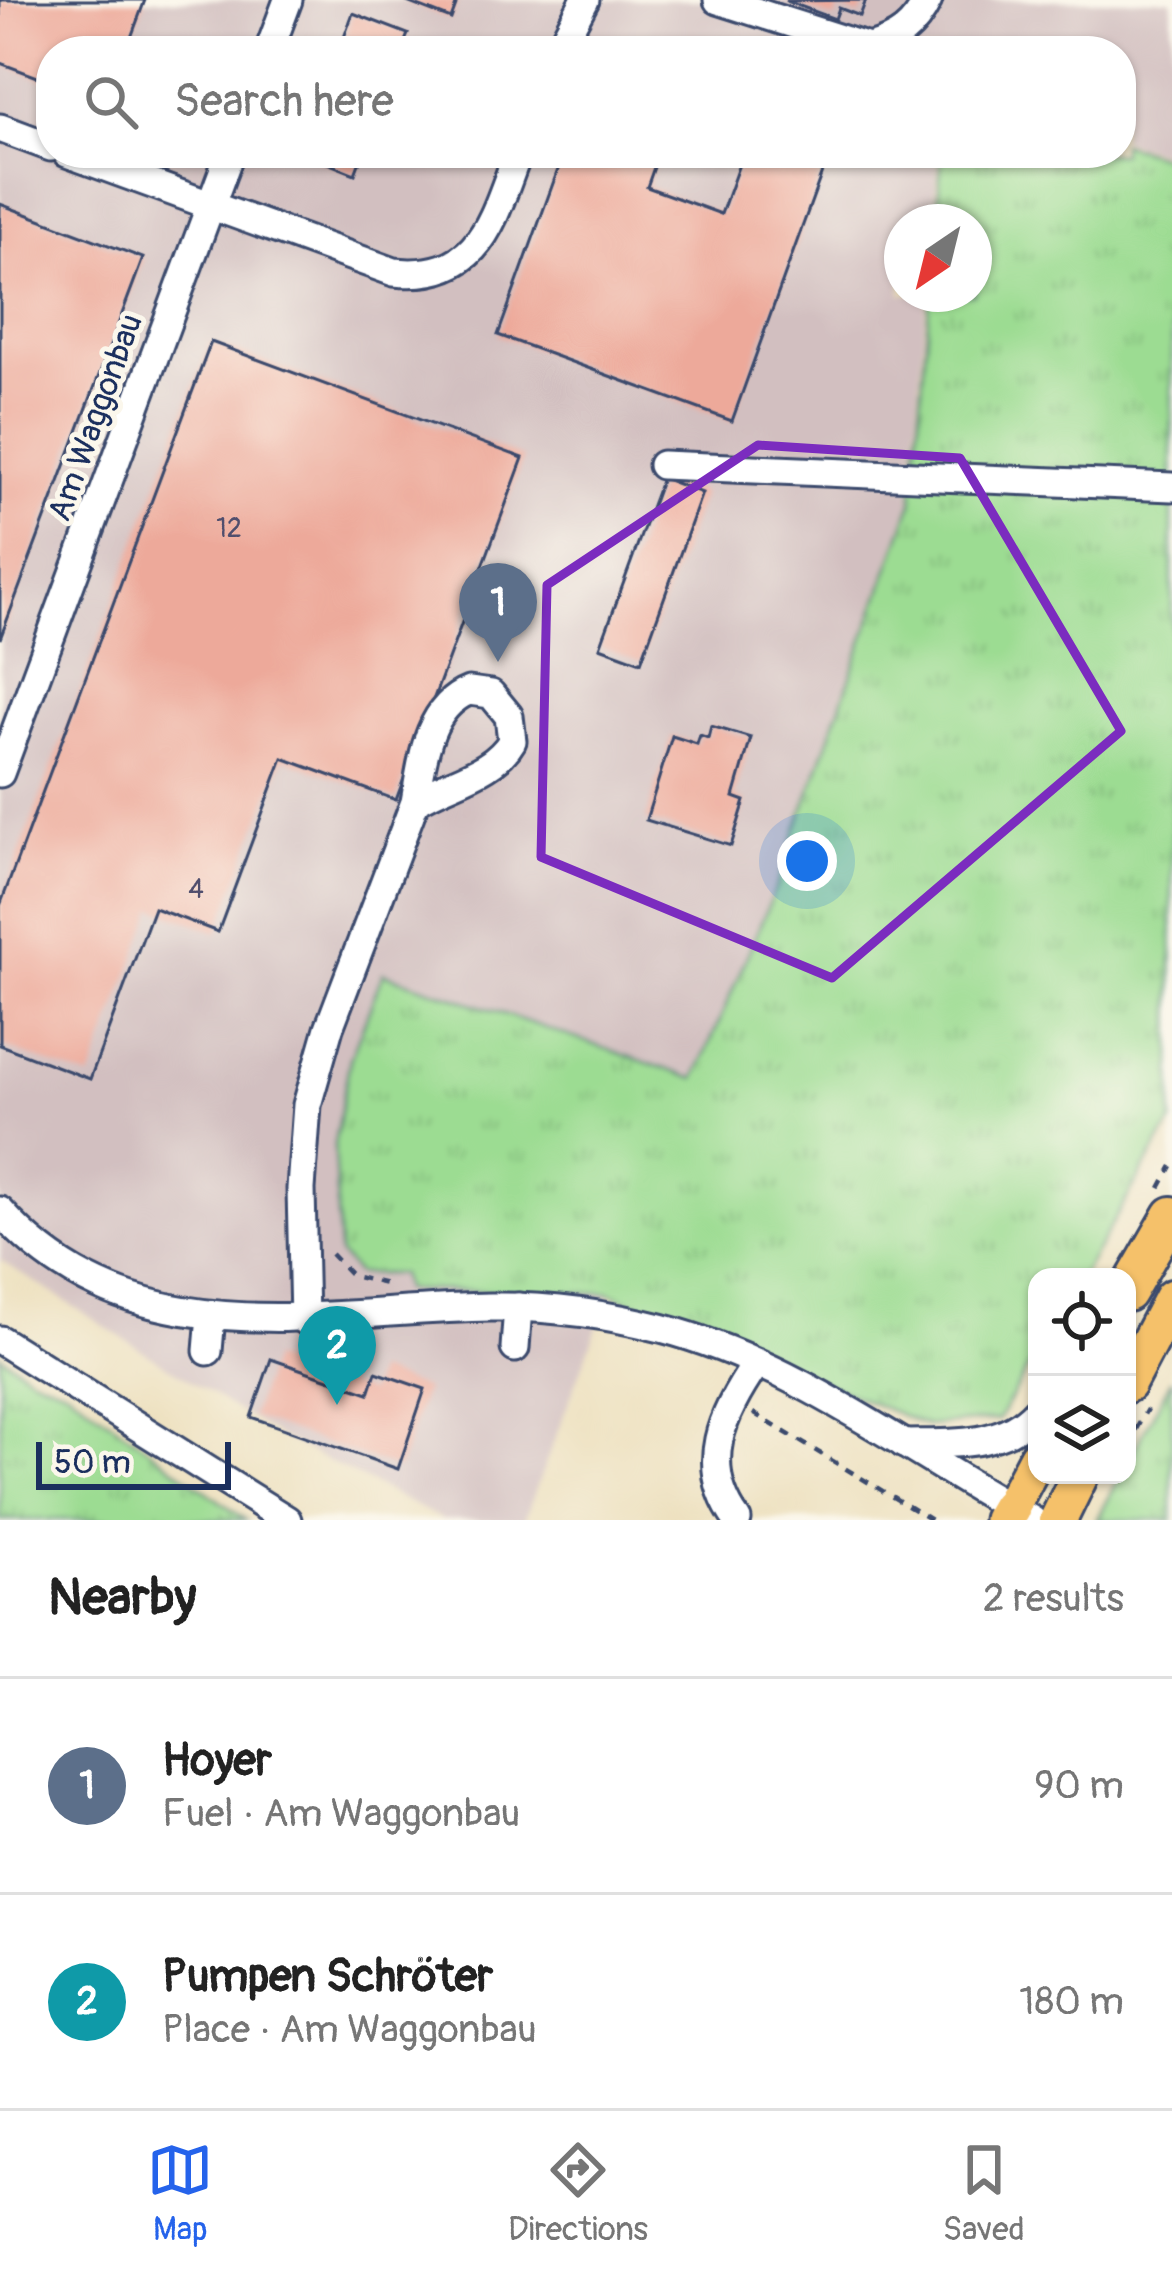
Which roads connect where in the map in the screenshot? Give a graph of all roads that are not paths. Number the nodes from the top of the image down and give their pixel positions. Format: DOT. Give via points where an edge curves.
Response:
graph roads {
  1 [pos="288,0"];
  2 [pos="584,0"];
  3 [pos="718,0"];
  4 [pos="928,0"];
  5 [pos="275,36"];
  6 [pos="566,36"];
  7 [pos="831,36"];
  8 [pos="900,36"];
  9 [pos="0,128"];
  10 [pos="36,141"];
  11 [pos="108,168"];
  12 [pos="225,168"];
  13 [pos="512,168"];
  14 [pos="211,206"];
  15 [pos="662,465"];
  16 [pos="1172,487"];
  17 [pos="0,773"];
  18 [pos="415,802"];
  19 [pos="354,960"];
  20 [pos="382,970"];
  21 [pos="0,1211"];
  22 [pos="1172,1215"];
  23 [pos="1136,1277"];
  24 [pos="1172,1298"];
  25 [pos="518,1307"];
  26 [pos="211,1316"];
  27 [pos="304,1320"];
  28 [pos="0,1340"];
  29 [pos="515,1348"];
  30 [pos="208,1351"];
  31 [pos="757,1363"];
  32 [pos="1131,1376"];
  33 [pos="1028,1420"];
  34 [pos="904,1444"];
  35 [pos="1028,1481"];
  36 [pos="1076,1484"];
  37 [pos="1015,1516"];
  38 [pos="287,1520"];
  39 [pos="737,1520"];
  40 [pos="1058,1520"];
  1 -- 5 [label="street"];
  2 -- 6 [label="street"];
  3 -- 7 [label="street"];
  4 -- 8 [label="street"];
  9 -- 10 [label="street"];
  11 -- 14 [label="street"];
  12 -- 14 [label="street, Am Waggonbau"];
  13 -- 14 [label="street" via="476,250 440,271 394,272"];
  14 -- 17 [label="street, Am Waggonbau"];
  15 -- 16 [label="street"];
  18 -- 19 [label="street"];
  19 -- 20 [label="street"];
  19 -- 27 [label="street" via="307,1105"];
  21 -- 26 [label="street" via="93,1280"];
  22 -- 23 [label="main road"];
  24 -- 32 [label="main road"];
  25 -- 27 [label="street"];
  25 -- 29 [label="street"];
  25 -- 31 [label="street" via="662,1329"];
  26 -- 27 [label="street"];
  26 -- 30 [label="street"];
  28 -- 38 [label="street"];
  31 -- 34 [label="street"];
  31 -- 39 [label="street" via="733,1401 714,1459"];
  33 -- 34 [label="street" via="987,1440"];
  34 -- 37 [label="street"];
  35 -- 37 [label="main road"];
  36 -- 40 [label="main road"];
}
